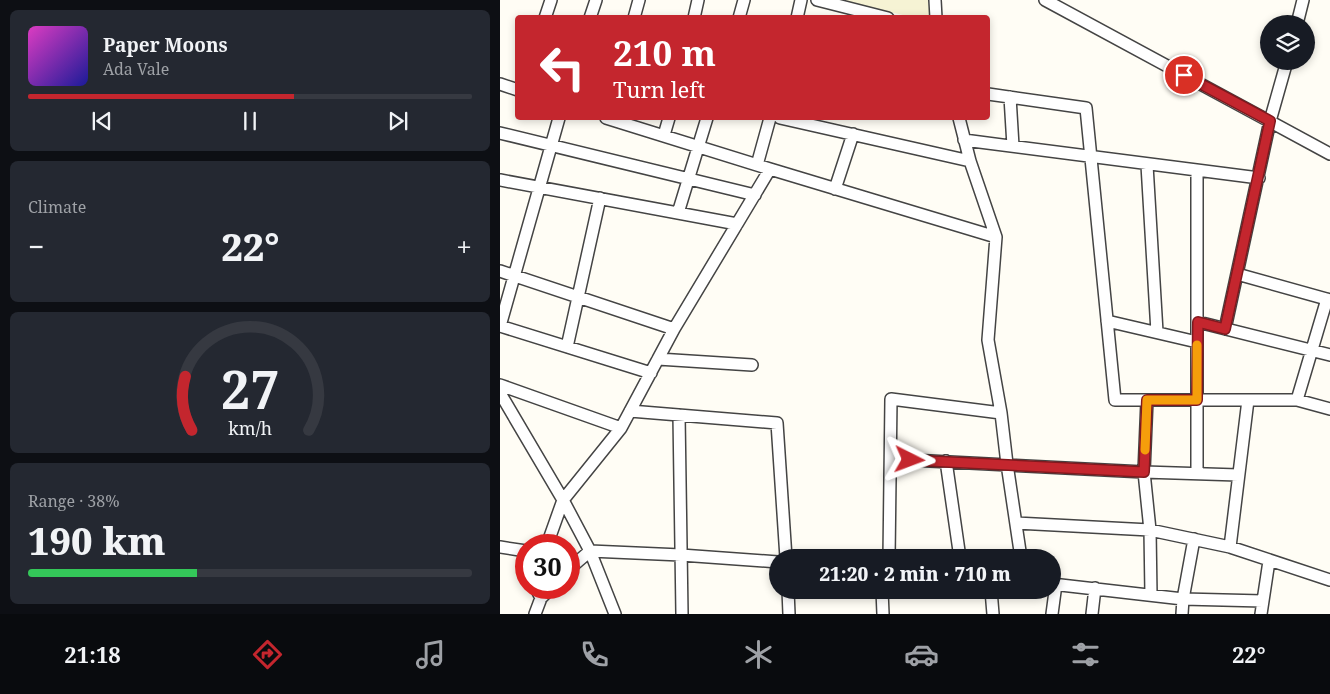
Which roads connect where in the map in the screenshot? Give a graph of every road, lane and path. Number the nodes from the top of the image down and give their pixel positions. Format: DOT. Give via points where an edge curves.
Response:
graph roads {
  1 [pos="551,0"];
  2 [pos="596,0"];
  3 [pos="639,0"];
  4 [pos="698,0"];
  5 [pos="744,0"];
  6 [pos="801,0"];
  7 [pos="817,0"];
  8 [pos="935,0"];
  9 [pos="1046,0"];
  10 [pos="1304,0"];
  11 [pos="545,15"];
  12 [pos="591,15"];
  13 [pos="635,15"];
  14 [pos="695,15"];
  15 [pos="739,15"];
  16 [pos="797,15"];
  17 [pos="876,15"];
  18 [pos="936,15"];
  19 [pos="1300,15"];
  20 [pos="1284,70"];
  21 [pos="500,84"];
  22 [pos="515,88"];
  23 [pos="990,94"];
  24 [pos="1010,97"];
  25 [pos="557,120"];
  26 [pos="614,120"];
  27 [pos="668,120"];
  28 [pos="706,120"];
  29 [pos="769,120"];
  30 [pos="789,120"];
  31 [pos="960,120"];
  32 [pos="1270,121"];
  33 [pos="500,133"];
  34 [pos="853,134"];
  35 [pos="664,135"];
  36 [pos="964,140"];
  37 [pos="551,145"];
  38 [pos="1013,146"];
  39 [pos="698,147"];
  40 [pos="1330,154"];
  41 [pos="1091,156"];
  42 [pos="970,161"];
  43 [pos="1147,165"];
  44 [pos="757,166"];
  45 [pos="770,170"];
  46 [pos="1197,170"];
  47 [pos="689,178"];
  48 [pos="1259,178"];
  49 [pos="500,180"];
  50 [pos="539,187"];
  51 [pos="835,189"];
  52 [pos="755,195"];
  53 [pos="600,198"];
  54 [pos="678,213"];
  55 [pos="738,224"];
  56 [pos="996,237"];
  57 [pos="500,271"];
  58 [pos="1237,274"];
  59 [pos="514,276"];
  60 [pos="578,297"];
  61 [pos="1328,299"];
  62 [pos="1107,321"];
  63 [pos="1198,322"];
  64 [pos="500,326"];
  65 [pos="674,329"];
  66 [pos="1225,329"];
  67 [pos="1157,332"];
  68 [pos="1197,342"];
  69 [pos="567,347"];
  70 [pos="1311,350"];
  71 [pos="1330,354"];
  72 [pos="658,359"];
  73 [pos="752,365"];
  74 [pos="651,373"];
  75 [pos="500,385"];
  76 [pos="500,393"];
  77 [pos="1147,400"];
  78 [pos="1197,400"];
  79 [pos="1248,400"];
  80 [pos="1297,400"];
  81 [pos="1330,409"];
  82 [pos="630,412"];
  83 [pos="1001,413"];
  84 [pos="679,415"];
  85 [pos="620,428"];
  86 [pos="892,459"];
  87 [pos="946,461"];
  88 [pos="1007,464"];
  89 [pos="1144,472"];
  90 [pos="1197,473"];
  91 [pos="1238,475"];
  92 [pos="564,500"];
  93 [pos="1016,523"];
  94 [pos="1150,530"];
  95 [pos="551,534"];
  96 [pos="1194,539"];
  97 [pos="500,547"];
  98 [pos="1230,547"];
  99 [pos="515,549"];
  100 [pos="785,549"];
  101 [pos="888,549"];
  102 [pos="959,549"];
  103 [pos="1020,549"];
  104 [pos="590,552"];
  105 [pos="682,555"];
  106 [pos="580,560"];
  107 [pos="769,561"];
  108 [pos="1269,561"];
  109 [pos="1330,580"];
  110 [pos="1061,585"];
  111 [pos="1095,588"];
  112 [pos="1151,595"];
  113 [pos="537,599"];
  114 [pos="788,599"];
  115 [pos="882,599"];
  116 [pos="992,599"];
  117 [pos="1053,599"];
  118 [pos="1183,599"];
  119 [pos="1263,601"];
  120 [pos="535,614"];
  121 [pos="616,614"];
  122 [pos="682,614"];
  123 [pos="789,614"];
  124 [pos="883,614"];
  125 [pos="993,614"];
  126 [pos="1052,614"];
  127 [pos="1092,614"];
  128 [pos="1182,614"];
  129 [pos="1261,614"];
  1 -- 11 [label="street"];
  2 -- 12 [label="street"];
  3 -- 13 [label="street"];
  4 -- 14 [label="street"];
  5 -- 15 [label="street"];
  6 -- 16 [label="street"];
  7 -- 17 [label="street"];
  8 -- 18 [label="street"];
  9 -- 32 [label="street"];
  10 -- 19 [label="street"];
  20 -- 32 [label="street"];
  21 -- 22 [label="street"];
  23 -- 24 [label="street"];
  24 -- 38 [label="street"];
  24 -- 41 [label="street" via="1086,108"];
  25 -- 37 [label="street"];
  26 -- 35 [label="street"];
  27 -- 35 [label="street"];
  28 -- 39 [label="street"];
  29 -- 44 [label="street"];
  30 -- 34 [label="street"];
  31 -- 36 [label="street"];
  32 -- 40 [label="street"];
  32 -- 48 [label="street"];
  33 -- 37 [label="street"];
  34 -- 42 [label="street"];
  34 -- 51 [label="street"];
  35 -- 39 [label="street"];
  36 -- 38 [label="street"];
  36 -- 42 [label="street"];
  37 -- 47 [label="street"];
  37 -- 50 [label="street"];
  38 -- 41 [label="street"];
  39 -- 44 [label="street"];
  39 -- 47 [label="street"];
  41 -- 43 [label="street"];
  41 -- 62 [label="street"];
  42 -- 56 [label="street"];
  43 -- 46 [label="street"];
  43 -- 67 [label="street"];
  44 -- 45 [label="street"];
  45 -- 51 [label="street"];
  45 -- 52 [label="street"];
  46 -- 48 [label="street"];
  46 -- 63 [label="street"];
  47 -- 52 [label="street"];
  47 -- 54 [label="street"];
  48 -- 58 [label="street"];
  49 -- 50 [label="street"];
  50 -- 53 [label="street"];
  50 -- 59 [label="street"];
  51 -- 56 [label="street"];
  52 -- 55 [label="street"];
  53 -- 54 [label="street"];
  53 -- 60 [label="street"];
  54 -- 55 [label="street"];
  55 -- 65 [label="street"];
  56 -- 83 [label="street" via="988,340"];
  57 -- 59 [label="street"];
  58 -- 61 [label="street"];
  58 -- 66 [label="street"];
  59 -- 60 [label="street"];
  59 -- 64 [label="street"];
  60 -- 65 [label="street"];
  60 -- 69 [label="street"];
  61 -- 70 [label="street"];
  62 -- 67 [label="street"];
  62 -- 77 [label="street" via="1115,400"];
  63 -- 66 [label="street"];
  63 -- 68 [label="street"];
  64 -- 69 [label="street"];
  65 -- 72 [label="street"];
  66 -- 70 [label="street"];
  67 -- 68 [label="street"];
  68 -- 78 [label="street"];
  69 -- 74 [label="street"];
  70 -- 71 [label="street"];
  70 -- 80 [label="street"];
  72 -- 73 [label="street"];
  72 -- 74 [label="street"];
  74 -- 82 [label="street"];
  75 -- 85 [label="street"];
  76 -- 92 [label="street"];
  77 -- 78 [label="street"];
  77 -- 89 [label="street"];
  78 -- 79 [label="street"];
  78 -- 90 [label="street"];
  79 -- 80 [label="street"];
  79 -- 91 [label="street"];
  80 -- 81 [label="street"];
  82 -- 84 [label="street"];
  82 -- 85 [label="street"];
  83 -- 86 [label="street" via="891,399"];
  83 -- 88 [label="street"];
  84 -- 100 [label="street" via="777,422"];
  84 -- 105 [label="street"];
  85 -- 92 [label="street"];
  86 -- 87 [label="street"];
  86 -- 101 [label="street"];
  87 -- 88 [label="street"];
  87 -- 102 [label="street"];
  88 -- 89 [label="street"];
  88 -- 93 [label="street"];
  89 -- 90 [label="street"];
  89 -- 94 [label="street"];
  90 -- 91 [label="street"];
  91 -- 98 [label="street"];
  92 -- 95 [label="street"];
  92 -- 104 [label="street"];
  93 -- 94 [label="street"];
  93 -- 103 [label="street"];
  94 -- 96 [label="street"];
  94 -- 112 [label="street"];
  96 -- 98 [label="street"];
  96 -- 118 [label="street"];
  97 -- 99 [label="street"];
  98 -- 108 [label="street"];
  104 -- 105 [label="street"];
  104 -- 106 [label="street"];
  104 -- 121 [label="street"];
  105 -- 107 [label="street"];
  105 -- 122 [label="street"];
  108 -- 109 [label="street"];
  108 -- 119 [label="street"];
  110 -- 111 [label="street"];
  111 -- 112 [label="street"];
  111 -- 127 [label="street"];
  112 -- 118 [label="street"];
  113 -- 120 [label="street"];
  114 -- 123 [label="street"];
  115 -- 124 [label="street"];
  116 -- 125 [label="street"];
  117 -- 126 [label="street"];
  118 -- 119 [label="street"];
  118 -- 128 [label="street"];
  119 -- 129 [label="street"];
}
